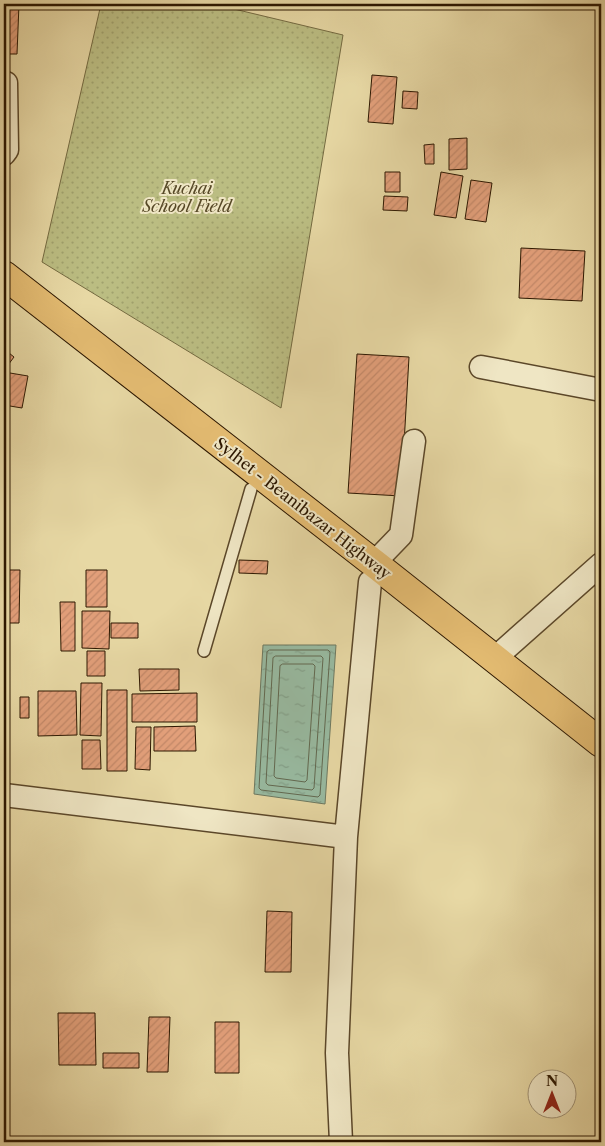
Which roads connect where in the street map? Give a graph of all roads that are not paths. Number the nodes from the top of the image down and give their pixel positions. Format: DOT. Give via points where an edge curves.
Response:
graph roads {
  1 [pos="6,83"];
  2 [pos="4,154"];
  3 [pos="4,275"];
  4 [pos="4,297"];
  5 [pos="481,367"];
  6 [pos="601,390"];
  7 [pos="414,441"];
  8 [pos="251,489"];
  9 [pos="601,564"];
  10 [pos="372,573"];
  11 [pos="204,651"];
  12 [pos="494,659"];
  13 [pos="601,743"];
  14 [pos="601,764"];
  15 [pos="4,795"];
  16 [pos="346,837"];
  17 [pos="341,1142"];
  1 -- 2 [label="street" via="7,150"];
  3 -- 10 [label="main road, Sylhet - Beanibazar Highway"];
  4 -- 8 [label="main road, Sylhet - Beanibazar Highway"];
  5 -- 6 [label="street"];
  7 -- 10 [label="street" via="401,535"];
  8 -- 10 [label="main road, Sylhet - Beanibazar Highway"];
  8 -- 11 [label="lane"];
  9 -- 12 [label="street"];
  10 -- 12 [label="main road, Sylhet - Beanibazar Highway"];
  10 -- 14 [label="main road, Sylhet - Beanibazar Highway"];
  10 -- 16 [label="street"];
  12 -- 13 [label="main road, Sylhet - Beanibazar Highway"];
  15 -- 16 [label="street"];
  16 -- 17 [label="street" via="337,1053"];
}
